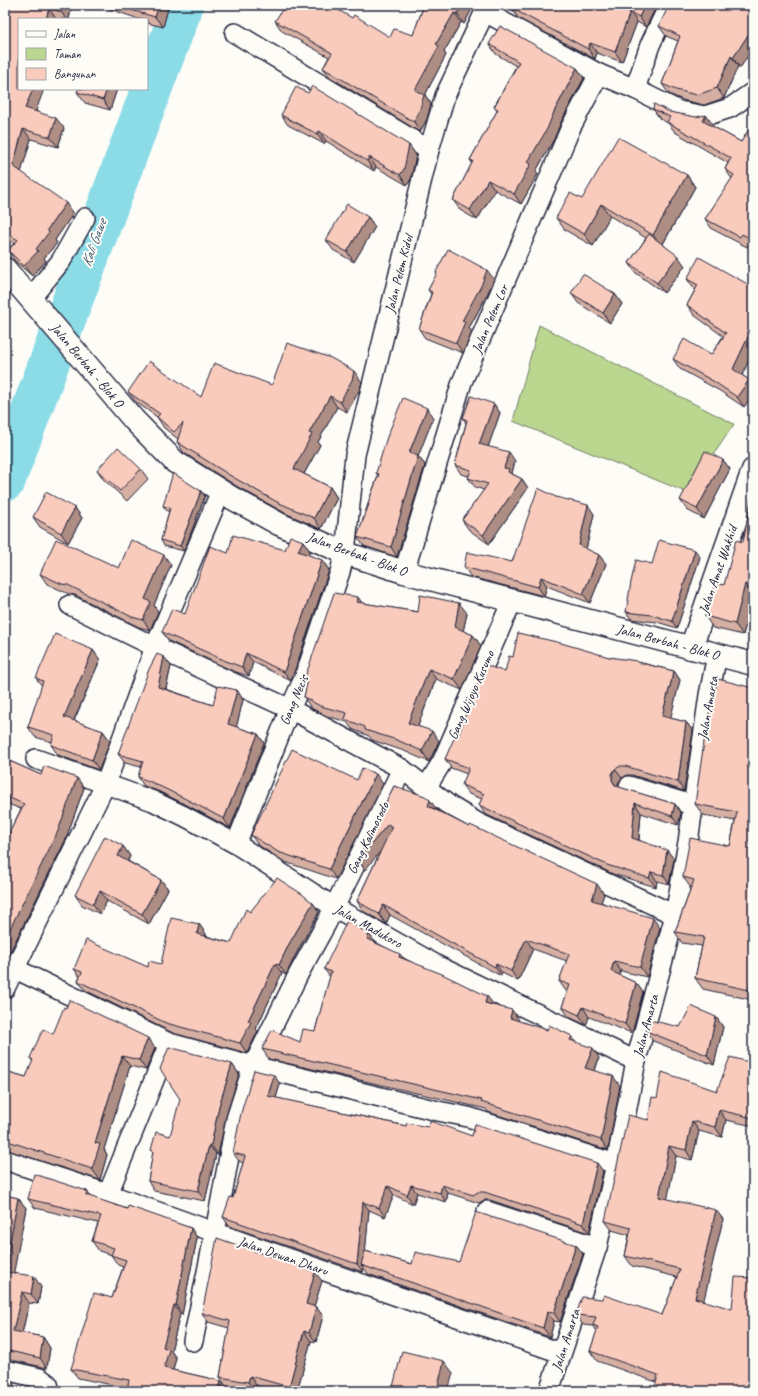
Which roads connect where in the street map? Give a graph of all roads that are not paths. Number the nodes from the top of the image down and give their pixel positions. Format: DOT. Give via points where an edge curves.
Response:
graph roads {
  1 [pos="669,5"];
  2 [pos="486,8"];
  3 [pos="235,33"];
  4 [pos="598,74"];
  5 [pos="635,90"];
  6 [pos="753,92"];
  7 [pos="429,150"];
  8 [pos="85,218"];
  9 [pos="5,269"];
  10 [pos="34,303"];
  11 [pos="753,470"];
  12 [pos="221,491"];
  13 [pos="345,553"];
  14 [pos="404,572"];
  15 [pos="512,601"];
  16 [pos="70,606"];
  17 [pos="155,647"];
  18 [pos="691,648"];
  19 [pos="717,655"];
  20 [pos="753,664"];
  21 [pos="290,709"];
  22 [pos="36,759"];
  23 [pos="402,769"];
  24 [pos="106,783"];
  25 [pos="629,786"];
  26 [pos="426,788"];
  27 [pos="692,804"];
  28 [pos="236,844"];
  29 [pos="334,907"];
  30 [pos="675,915"];
  31 [pos="10,966"];
  32 [pos="5,988"];
  33 [pos="169,1043"];
  34 [pos="636,1061"];
  35 [pos="253,1066"];
  36 [pos="5,1160"];
  37 [pos="616,1164"];
  38 [pos="108,1194"];
  39 [pos="487,1212"];
  40 [pos="215,1232"];
  41 [pos="596,1247"];
  42 [pos="193,1341"];
  43 [pos="561,1353"];
  44 [pos="5,1370"];
  45 [pos="50,1391"];
  46 [pos="549,1391"];
  1 -- 5 [label="street" via="650,46"];
  2 -- 4 [label="street"];
  2 -- 7 [label="street, Jalan Pelem Kidul" via="445,96"];
  3 -- 7 [label="street"];
  4 -- 5 [label="street"];
  4 -- 14 [label="street, Jalan Pelem Lor" via="571,127 462,382"];
  5 -- 6 [label="street" via="679,111 705,116 730,108"];
  7 -- 13 [label="street, Jalan Pelem Kidul" via="355,455"];
  8 -- 10 [label="street"];
  9 -- 10 [label="main road, Jalan Berbah - Blok O"];
  10 -- 12 [label="main road, Jalan Berbah - Blok O" via="134,420 175,462"];
  11 -- 18 [label="main road, Jalan Amat Wakhid"];
  12 -- 13 [label="main road, Jalan Berbah - Blok O" via="279,524"];
  12 -- 17 [label="street"];
  13 -- 14 [label="main road, Jalan Berbah - Blok O"];
  13 -- 21 [label="street, Gang Necis" via="304,676"];
  14 -- 15 [label="main road, Jalan Berbah - Blok O"];
  15 -- 18 [label="main road, Jalan Berbah - Blok O"];
  15 -- 26 [label="street, Gang Wijoyo Kusumo" via="442,762"];
  16 -- 17 [label="street"];
  17 -- 21 [label="street"];
  17 -- 24 [label="street"];
  18 -- 19 [label="main road, Jalan Berbah - Blok O"];
  19 -- 20 [label="main road, Jalan Berbah - Blok O"];
  19 -- 27 [label="street, Jalan Amarta"];
  21 -- 23 [label="street"];
  21 -- 28 [label="street, Gang Necis"];
  22 -- 24 [label="street, Jalan Madukoro"];
  23 -- 26 [label="street"];
  23 -- 29 [label="street, Gang Kalimosodo"];
  24 -- 28 [label="street, Jalan Madukoro" via="153,801"];
  24 -- 31 [label="street"];
  25 -- 27 [label="street"];
  26 -- 30 [label="street" via="478,823"];
  27 -- 30 [label="street, Jalan Amarta"];
  28 -- 29 [label="street, Jalan Madukoro"];
  29 -- 34 [label="street, Jalan Madukoro" via="440,967"];
  29 -- 35 [label="street, Gang Kalimosodo"];
  30 -- 34 [label="street, Jalan Amarta"];
  31 -- 32 [label="street"];
  31 -- 33 [label="street"];
  33 -- 35 [label="street"];
  33 -- 38 [label="street"];
  34 -- 37 [label="street, Jalan Amarta"];
  35 -- 37 [label="street" via="468,1117"];
  35 -- 40 [label="street, Gang Kalimosodo" via="236,1119"];
  36 -- 38 [label="street, Jalan Dewan Dharu"];
  37 -- 41 [label="street, Jalan Amarta"];
  38 -- 40 [label="street, Jalan Dewan Dharu"];
  39 -- 41 [label="street"];
  40 -- 42 [label="street, Gang Kalimosodo"];
  40 -- 43 [label="street, Jalan Dewan Dharu"];
  41 -- 43 [label="street, Jalan Amarta"];
  43 -- 46 [label="street, Jalan Amarta"];
  44 -- 45 [label="street" via="40,1378 48,1384"];
}
